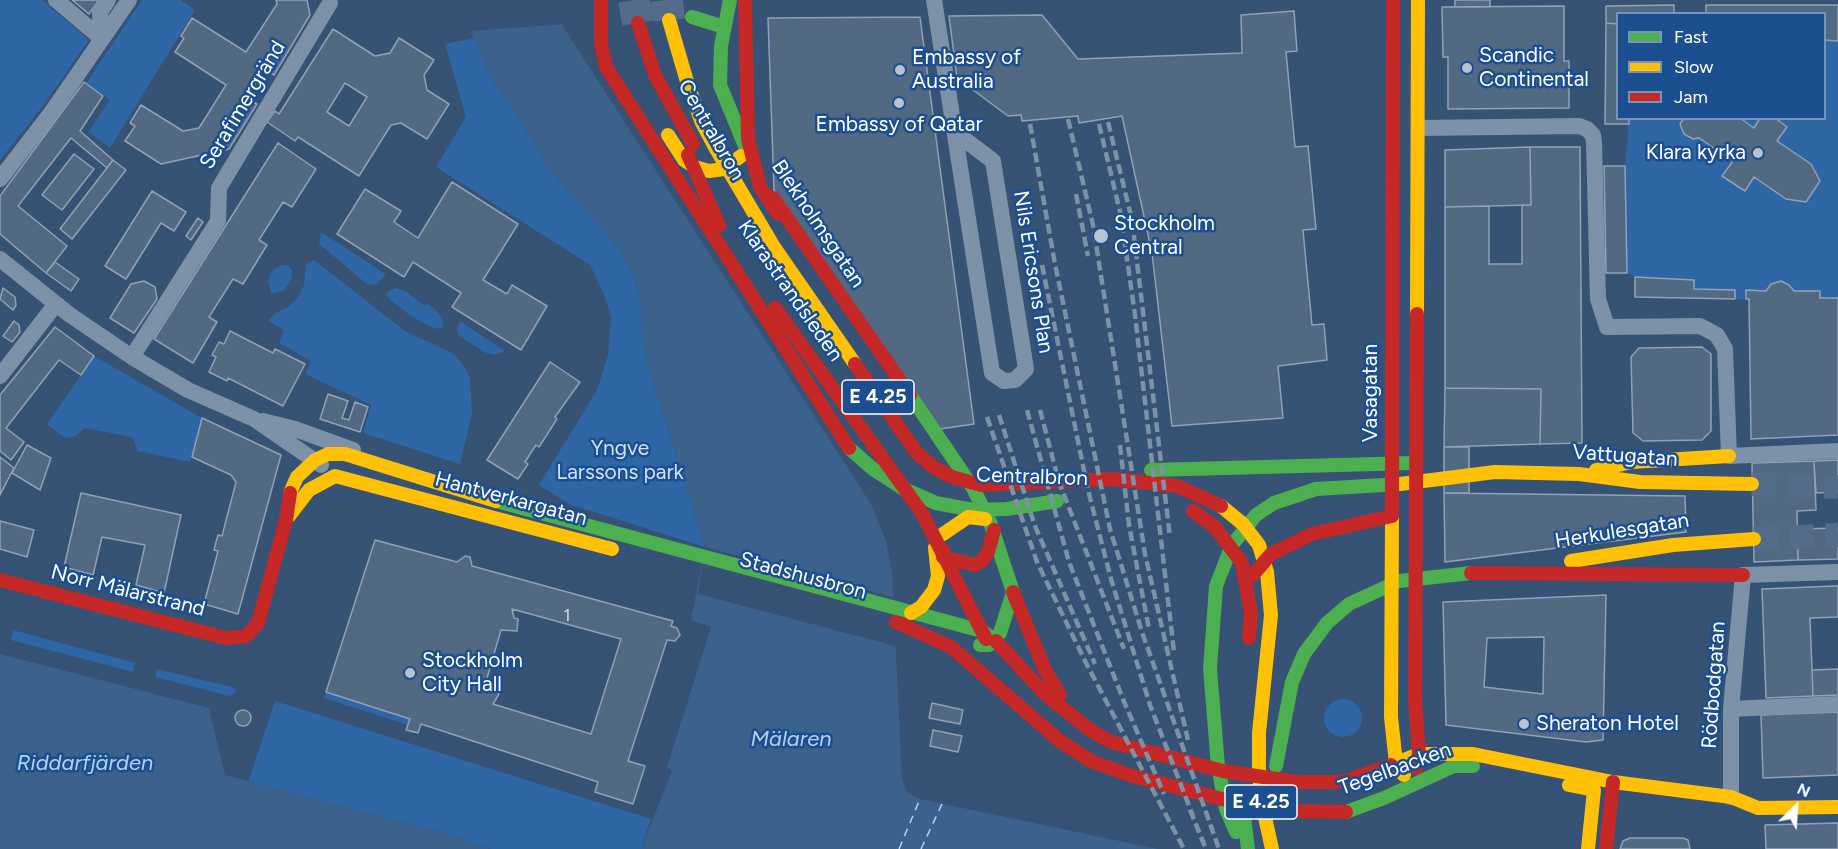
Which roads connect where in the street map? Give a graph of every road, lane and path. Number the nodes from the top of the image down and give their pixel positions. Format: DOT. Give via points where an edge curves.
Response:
graph roads {
  1 [pos="56,0"];
  2 [pos="108,0"];
  3 [pos="129,0"];
  4 [pos="601,0"];
  5 [pos="730,0"];
  6 [pos="745,0"];
  7 [pos="934,0"];
  8 [pos="1393,0"];
  9 [pos="1418,0"];
  10 [pos="330,3"];
  11 [pos="669,20"];
  12 [pos="638,23"];
  13 [pos="693,23"];
  14 [pos="724,27"];
  15 [pos="101,38"];
  16 [pos="655,75"];
  17 [pos="706,93"];
  18 [pos="659,118"];
  19 [pos="1393,127"];
  20 [pos="1419,128"];
  21 [pos="956,133"];
  22 [pos="748,139"];
  23 [pos="0,179"];
  24 [pos="720,188"];
  25 [pos="774,247"];
  26 [pos="759,249"];
  27 [pos="0,259"];
  28 [pos="784,287"];
  29 [pos="56,304"];
  30 [pos="132,357"];
  31 [pos="0,376"];
  32 [pos="254,419"];
  33 [pos="874,421"];
  34 [pos="930,423"];
  35 [pos="1392,428"];
  36 [pos="1838,452"];
  37 [pos="1729,456"];
  38 [pos="900,458"];
  39 [pos="368,459"];
  40 [pos="315,460"];
  41 [pos="1428,461"];
  42 [pos="1495,472"];
  43 [pos="918,473"];
  44 [pos="1579,474"];
  45 [pos="335,476"];
  46 [pos="1113,479"];
  47 [pos="1023,484"];
  48 [pos="1752,484"];
  49 [pos="1184,506"];
  50 [pos="1392,516"];
  51 [pos="286,520"];
  52 [pos="992,526"];
  53 [pos="937,533"];
  54 [pos="1754,539"];
  55 [pos="625,552"];
  56 [pos="1417,556"];
  57 [pos="943,557"];
  58 [pos="703,565"];
  59 [pos="1838,572"];
  60 [pos="1498,573"];
  61 [pos="1743,575"];
  62 [pos="0,580"];
  63 [pos="1013,592"];
  64 [pos="1235,601"];
  65 [pos="911,613"];
  66 [pos="894,615"];
  67 [pos="982,632"];
  68 [pos="931,636"];
  69 [pos="992,642"];
  70 [pos="1226,645"];
  71 [pos="1248,651"];
  72 [pos="1838,704"];
  73 [pos="1731,709"];
  74 [pos="1078,722"];
  75 [pos="1040,724"];
  76 [pos="1216,748"];
  77 [pos="1241,754"];
  78 [pos="1419,754"];
  79 [pos="1396,763"];
  80 [pos="1223,771"];
  81 [pos="1416,779"];
  82 [pos="1613,782"];
  83 [pos="1731,797"];
  84 [pos="1222,799"];
  85 [pos="1838,807"];
  86 [pos="1243,849"];
  87 [pos="1248,849"];
  88 [pos="1274,849"];
  89 [pos="1588,849"];
  90 [pos="1606,849"];
  1 -- 15 [label="street"];
  2 -- 15 [label="street" via="100,12"];
  3 -- 15 [label="street"];
  4 -- 43 [label="main road, Centralbron" via="601,44 606,67 851,450 873,470 936,503 973,510 1063,500 978,499 937,485"];
  5 -- 14 [label="main road, Blekholmsgatan"];
  6 -- 22 [label="main road"];
  7 -- 21 [label="street, Nils Ericsons Plan"];
  8 -- 19 [label="main road, Vasagatan"];
  9 -- 20 [label="main road"];
  10 -- 30 [label="street, Serafimergränd" via="219,189 218,221"];
  11 -- 25 [label="main road, Klarastrandsleden / E 4.25" via="702,123"];
  12 -- 16 [label="main road, Klarastrandsleden"];
  13 -- 14 [label="main road"];
  14 -- 34 [label="main road, Blekholmsgatan" via="720,85 759,178"];
  15 -- 23 [label="street" via="51,113"];
  16 -- 24 [label="main road, Centralbron"];
  16 -- 53 [label="main road, Klarastrandsleden" via="726,240"];
  17 -- 25 [label="main road" via="720,138"];
  18 -- 22 [label="main road" via="684,160 709,171 724,169 739,158"];
  19 -- 20 [label="main road"];
  19 -- 35 [label="main road, Vasagatan"];
  20 -- 37 [label="street" via="1579,126 1591,132 1598,299 1607,327 1700,326 1717,335 1725,349"];
  20 -- 41 [label="main road" via="1415,389"];
  21 -- 21 [label="street, Nils Ericsons Plan" via="992,373 1004,381 1015,380 1026,369 993,161"];
  22 -- 47 [label="main road" via="760,187 910,414 949,456"];
  25 -- 47 [label="main road, Centralbron / E 4.25" via="916,452 952,477 981,485"];
  26 -- 28 [label="main road"];
  27 -- 29 [label="street, Hantverkargatan"];
  29 -- 30 [label="street, Hantverkargatan"];
  29 -- 31 [label="street"];
  30 -- 32 [label="street, Hantverkargatan" via="188,390"];
  32 -- 39 [label="street, Hantverkargatan" via="348,447"];
  32 -- 40 [label="street, Hantverkargatan"];
  33 -- 38 [label="main road, E 4.25"];
  34 -- 52 [label="main road, Blekholmsgatan" via="973,488"];
  34 -- 53 [label="main road, Blekholmsgatan" via="944,503"];
  35 -- 41 [label="main road" via="1407,433"];
  35 -- 50 [label="main road, Vasagatan"];
  36 -- 37 [label="street"];
  37 -- 44 [label="main road" via="1632,462"];
  39 -- 40 [label="main road, Hantverkargatan" via="328,454"];
  39 -- 58 [label="main road, Hantverkargatan" via="458,491"];
  40 -- 45 [label="street, Hantverkargatan"];
  40 -- 51 [label="main road" via="297,477 288,498"];
  41 -- 42 [label="main road"];
  41 -- 46 [label="main road" via="1147,470"];
  41 -- 56 [label="main road"];
  42 -- 44 [label="main road, Vattugatan"];
  42 -- 76 [label="main road" via="1427,483 1316,489 1274,503 1256,515 1232,545 1216,586 1210,669"];
  44 -- 48 [label="main road, Vattugatan" via="1640,482"];
  45 -- 51 [label="main road" via="309,490"];
  45 -- 55 [label="main road, Hantverkargatan"];
  46 -- 47 [label="main road, Centralbron / E 4.25"];
  46 -- 88 [label="main road, Centralbron / E 4.25" via="1177,486 1200,495 1243,524 1259,545 1267,572 1271,615 1259,769 1261,799"];
  49 -- 71 [label="main road" via="1215,527 1242,563 1251,614"];
  50 -- 56 [label="main road" via="1408,525 1410,544"];
  50 -- 64 [label="main road" via="1334,528 1271,554 1257,567"];
  50 -- 79 [label="main road, Vasagatan" via="1391,717"];
  51 -- 62 [label="main road, Norr Mälarstrand" via="258,623 246,636 226,638"];
  52 -- 53 [label="main road" via="980,517 968,517"];
  52 -- 57 [label="main road" via="993,542 983,560 968,565"];
  52 -- 63 [label="main road, Blekholmsgatan"];
  53 -- 57 [label="main road, Klarastrandsleden"];
  53 -- 65 [label="main road, Klarastrandsleden" via="938,576 930,597"];
  54 -- 60 [label="main road, Herkulesgatan" via="1673,545"];
  56 -- 78 [label="main road" via="1415,701"];
  57 -- 67 [label="main road, Klarastrandsleden"];
  58 -- 66 [label="main road, Stadshusbron"];
  59 -- 61 [label="street"];
  60 -- 61 [label="main road, Herkulesgatan"];
  60 -- 88 [label="main road, Herkulesgatan" via="1399,581 1348,604 1327,622 1313,640 1292,682 1275,770"];
  61 -- 73 [label="street, Rödbodgatan"];
  63 -- 69 [label="main road" via="1000,633"];
  63 -- 74 [label="main road, Blekholmsgatan" via="1044,670"];
  65 -- 66 [label="main road"];
  65 -- 67 [label="main road"];
  66 -- 68 [label="main road, Klarastrandsleden"];
  67 -- 69 [label="main road, Klarastrandsleden"];
  68 -- 69 [label="main road, Klarastrandsleden" via="976,645"];
  68 -- 75 [label="main road, Klarastrandsleden" via="968,661"];
  69 -- 74 [label="main road, Klarastrandsleden"];
  69 -- 75 [label="main road, Klarastrandsleden"];
  70 -- 76 [label="main road"];
  72 -- 73 [label="street"];
  73 -- 83 [label="street, Rödbodgatan"];
  74 -- 80 [label="main road, Klarastrandsleden" via="1111,742"];
  75 -- 84 [label="main road, Klarastrandsleden" via="1076,753 1108,768"];
  76 -- 86 [label="main road" via="1226,809"];
  77 -- 87 [label="main road, E 4.25" via="1239,781"];
  78 -- 79 [label="main road, Tegelbacken"];
  78 -- 81 [label="main road"];
  78 -- 82 [label="main road, Tegelbacken" via="1486,756"];
  79 -- 80 [label="main road, Tegelbacken" via="1342,782 1327,783"];
  79 -- 81 [label="main road" via="1402,774"];
  81 -- 84 [label="main road, Tegelbacken" via="1400,791 1360,807 1322,813"];
  81 -- 89 [label="main road, Tegelbacken" via="1471,765 1594,790"];
  82 -- 83 [label="main road, Tegelbacken"];
  82 -- 90 [label="main road"];
  83 -- 85 [label="main road, Tegelbacken" via="1758,808"];
}
